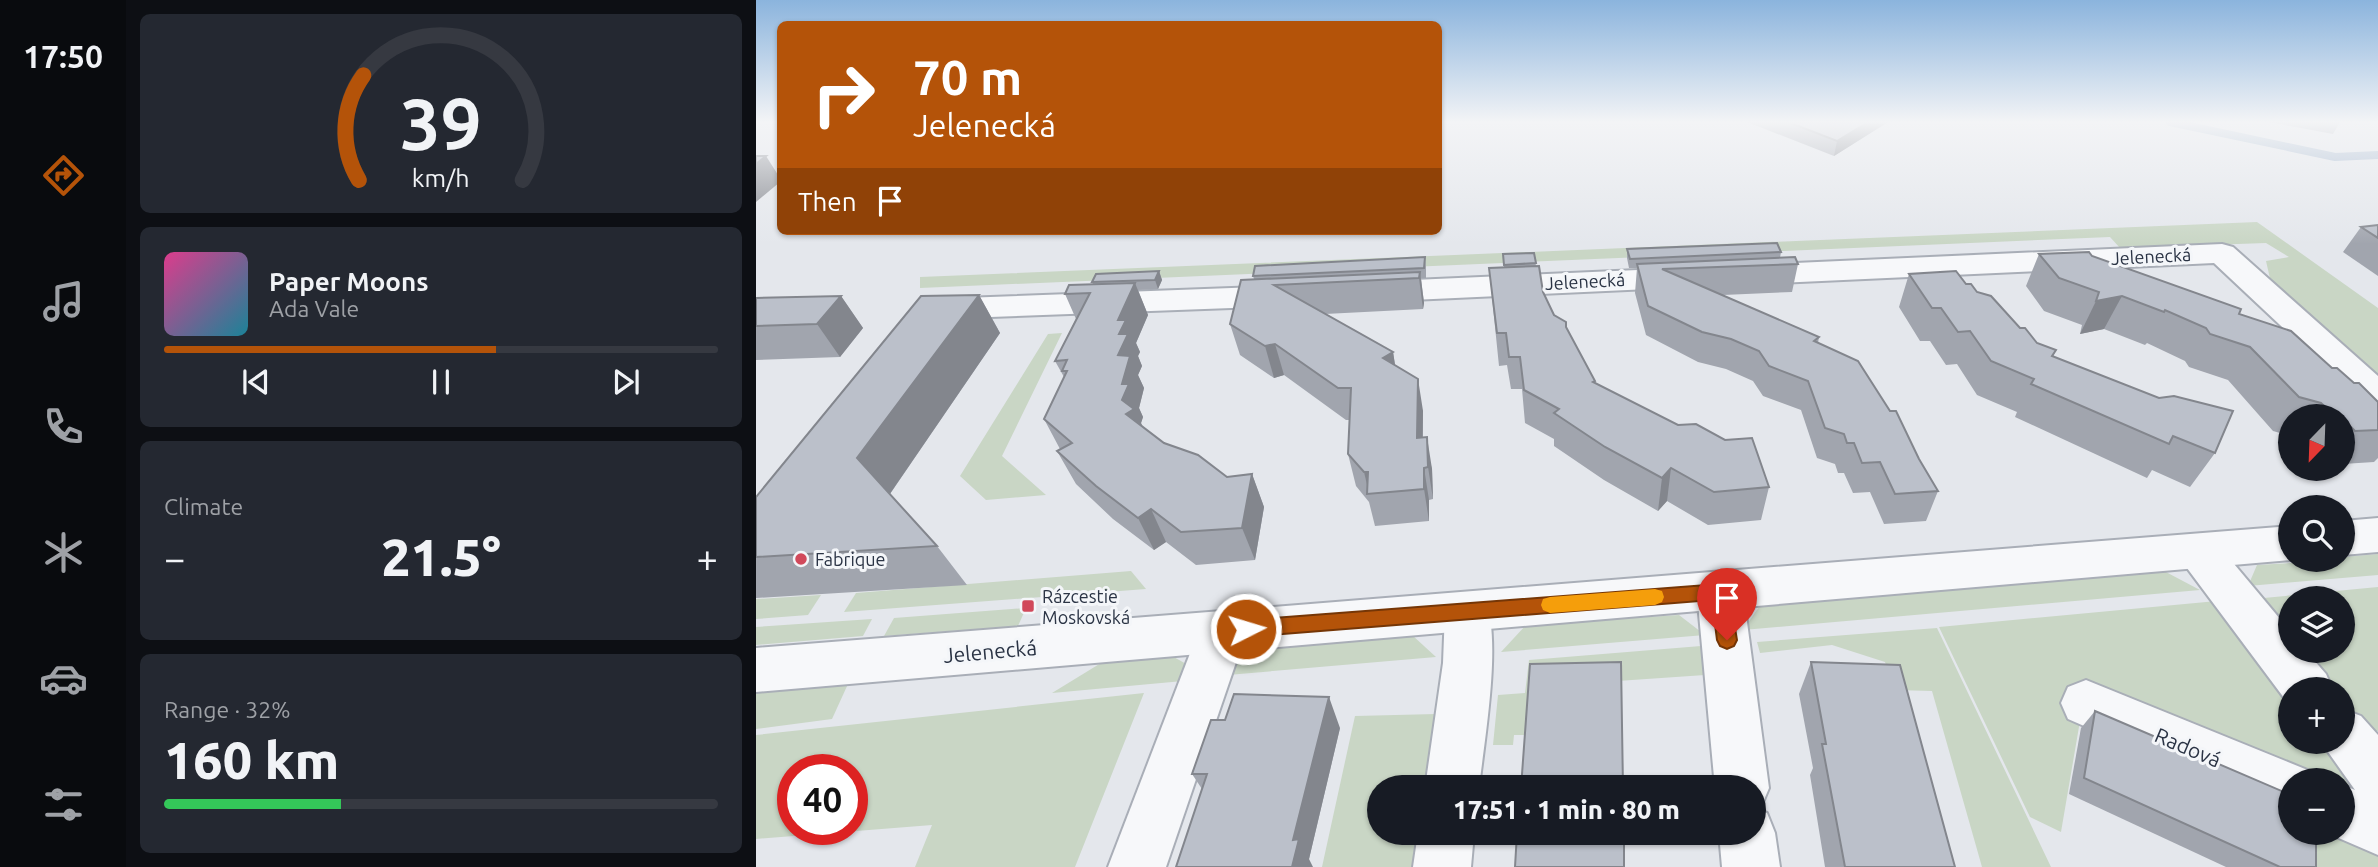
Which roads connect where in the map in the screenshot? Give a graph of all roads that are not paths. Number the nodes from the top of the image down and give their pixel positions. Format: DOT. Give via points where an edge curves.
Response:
graph roads {
  1 [pos="911,331"];
  2 [pos="2378,396"];
  3 [pos="2378,535"];
  4 [pos="2355,537"];
  5 [pos="2278,544"];
  6 [pos="2199,552"];
  7 [pos="1720,592"];
  8 [pos="1468,611"];
  9 [pos="1223,630"];
  10 [pos="756,670"];
  11 [pos="2298,677"];
  12 [pos="2086,703"];
  13 [pos="2355,748"];
  14 [pos="1454,775"];
  15 [pos="1741,775"];
  16 [pos="2378,776"];
  17 [pos="2278,784"];
  18 [pos="2355,817"];
  19 [pos="2378,827"];
  20 [pos="1445,845"];
  21 [pos="1748,845"];
  22 [pos="1136,867"];
  23 [pos="1442,867"];
  24 [pos="1751,867"];
  1 -- 2 [label="street, Jelenecká" via="928,309 2221,253"];
  3 -- 4 [label="street"];
  5 -- 6 [label="street, Jelenecká"];
  6 -- 7 [label="street, Jelenecká"];
  6 -- 11 [label="street"];
  7 -- 8 [label="street, Jelenecká"];
  7 -- 15 [label="street"];
  8 -- 9 [label="street, Jelenecká"];
  8 -- 14 [label="street" via="1467,663"];
  9 -- 10 [label="street, Jelenecká"];
  9 -- 22 [label="street"];
  12 -- 17 [label="street, Radová"];
  13 -- 16 [label="street"];
  18 -- 19 [label="street"];
  20 -- 23 [label="street"];
  21 -- 24 [label="street"];
}
